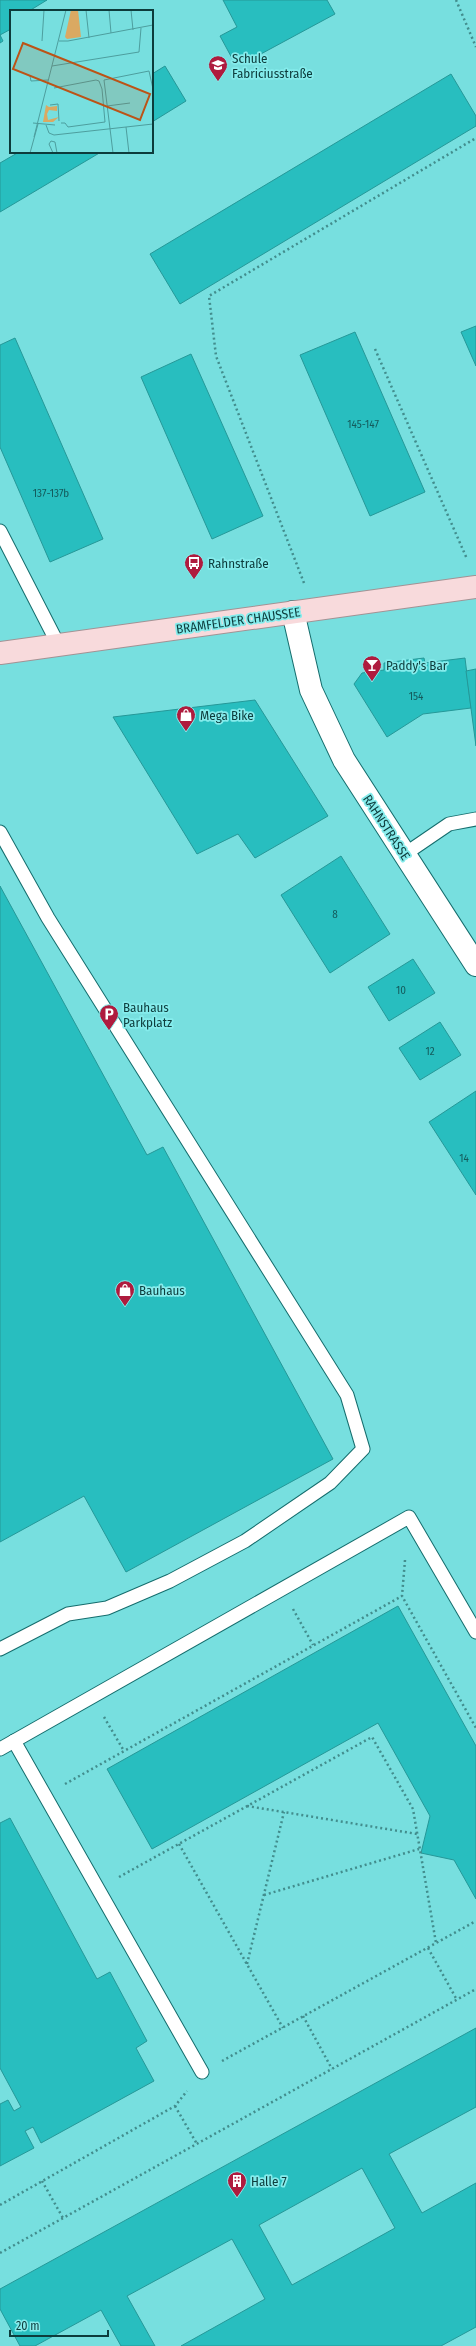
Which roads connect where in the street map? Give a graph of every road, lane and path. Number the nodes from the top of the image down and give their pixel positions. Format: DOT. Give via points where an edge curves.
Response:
graph roads {
  1 [pos="456,0"];
  2 [pos="476,47"];
  3 [pos="476,138"];
  4 [pos="375,349"];
  5 [pos="0,531"];
  6 [pos="470,566"];
  7 [pos="476,587"];
  8 [pos="315,609"];
  9 [pos="292,612"];
  10 [pos="58,644"];
  11 [pos="0,652"];
  12 [pos="476,819"];
  13 [pos="0,832"];
  14 [pos="405,854"];
  15 [pos="476,966"];
  16 [pos="409,1517"];
  17 [pos="282,1589"];
  18 [pos="402,1596"];
  19 [pos="476,1632"];
  20 [pos="313,1645"];
  21 [pos="0,1649"];
  22 [pos="93,1696"];
  23 [pos="476,1728"];
  24 [pos="14,1741"];
  25 [pos="0,1749"];
  26 [pos="124,1751"];
  27 [pos="45,1795"];
  28 [pos="247,1806"];
  29 [pos="284,1812"];
  30 [pos="417,1834"];
  31 [pos="178,1844"];
  32 [pos="419,1849"];
  33 [pos="98,1889"];
  34 [pos="264,1895"];
  35 [pos="476,1921"];
  36 [pos="436,1943"];
  37 [pos="428,1948"];
  38 [pos="247,1965"];
  39 [pos="476,1989"];
  40 [pos="457,2000"];
  41 [pos="303,2016"];
  42 [pos="283,2028"];
  43 [pos="332,2069"];
  44 [pos="202,2072"];
  45 [pos="175,2106"];
  46 [pos="196,2144"];
  47 [pos="42,2181"];
  48 [pos="0,2205"];
  49 [pos="63,2218"];
  50 [pos="0,2253"];
  1 -- 2 [label="path"];
  3 -- 8 [label="path" via="210,296 216,356"];
  4 -- 6 [label="path"];
  5 -- 10 [label="lane"];
  7 -- 8 [label="main road, BRAMFELDER CHAUSSEE"];
  8 -- 9 [label="main road, BRAMFELDER CHAUSSEE"];
  9 -- 10 [label="main road, BRAMFELDER CHAUSSEE"];
  9 -- 14 [label="street, RAHNSTRASSE" via="311,690 344,760"];
  10 -- 11 [label="main road, BRAMFELDER CHAUSSEE"];
  12 -- 14 [label="lane" via="449,824"];
  13 -- 21 [label="lane" via="48,918 347,1395 363,1449 330,1483 245,1541 170,1581 107,1608 68,1614"];
  14 -- 15 [label="street, RAHNSTRASSE"];
  16 -- 17 [label="lane"];
  16 -- 18 [label="path"];
  16 -- 19 [label="lane"];
  17 -- 20 [label="path"];
  17 -- 22 [label="lane"];
  18 -- 20 [label="path"];
  18 -- 23 [label="path"];
  20 -- 26 [label="path"];
  22 -- 24 [label="lane"];
  22 -- 26 [label="path"];
  24 -- 25 [label="lane"];
  24 -- 27 [label="lane"];
  26 -- 27 [label="path"];
  27 -- 33 [label="lane"];
  28 -- 29 [label="path"];
  28 -- 30 [label="path" via="372,1737 413,1809"];
  28 -- 31 [label="path"];
  29 -- 30 [label="path"];
  29 -- 34 [label="path"];
  30 -- 32 [label="path"];
  31 -- 33 [label="path"];
  31 -- 38 [label="path"];
  32 -- 34 [label="path"];
  32 -- 36 [label="path"];
  33 -- 44 [label="lane"];
  34 -- 38 [label="path"];
  35 -- 36 [label="path"];
  36 -- 37 [label="path"];
  37 -- 40 [label="path"];
  37 -- 41 [label="path"];
  38 -- 42 [label="path"];
  39 -- 40 [label="path"];
  40 -- 43 [label="path"];
  41 -- 42 [label="path"];
  41 -- 43 [label="path"];
  42 -- 44 [label="path"];
  43 -- 46 [label="path"];
  44 -- 45 [label="path"];
  45 -- 46 [label="path"];
  45 -- 47 [label="path"];
  46 -- 49 [label="path"];
  47 -- 48 [label="path"];
  47 -- 49 [label="path"];
  49 -- 50 [label="path"];
}
